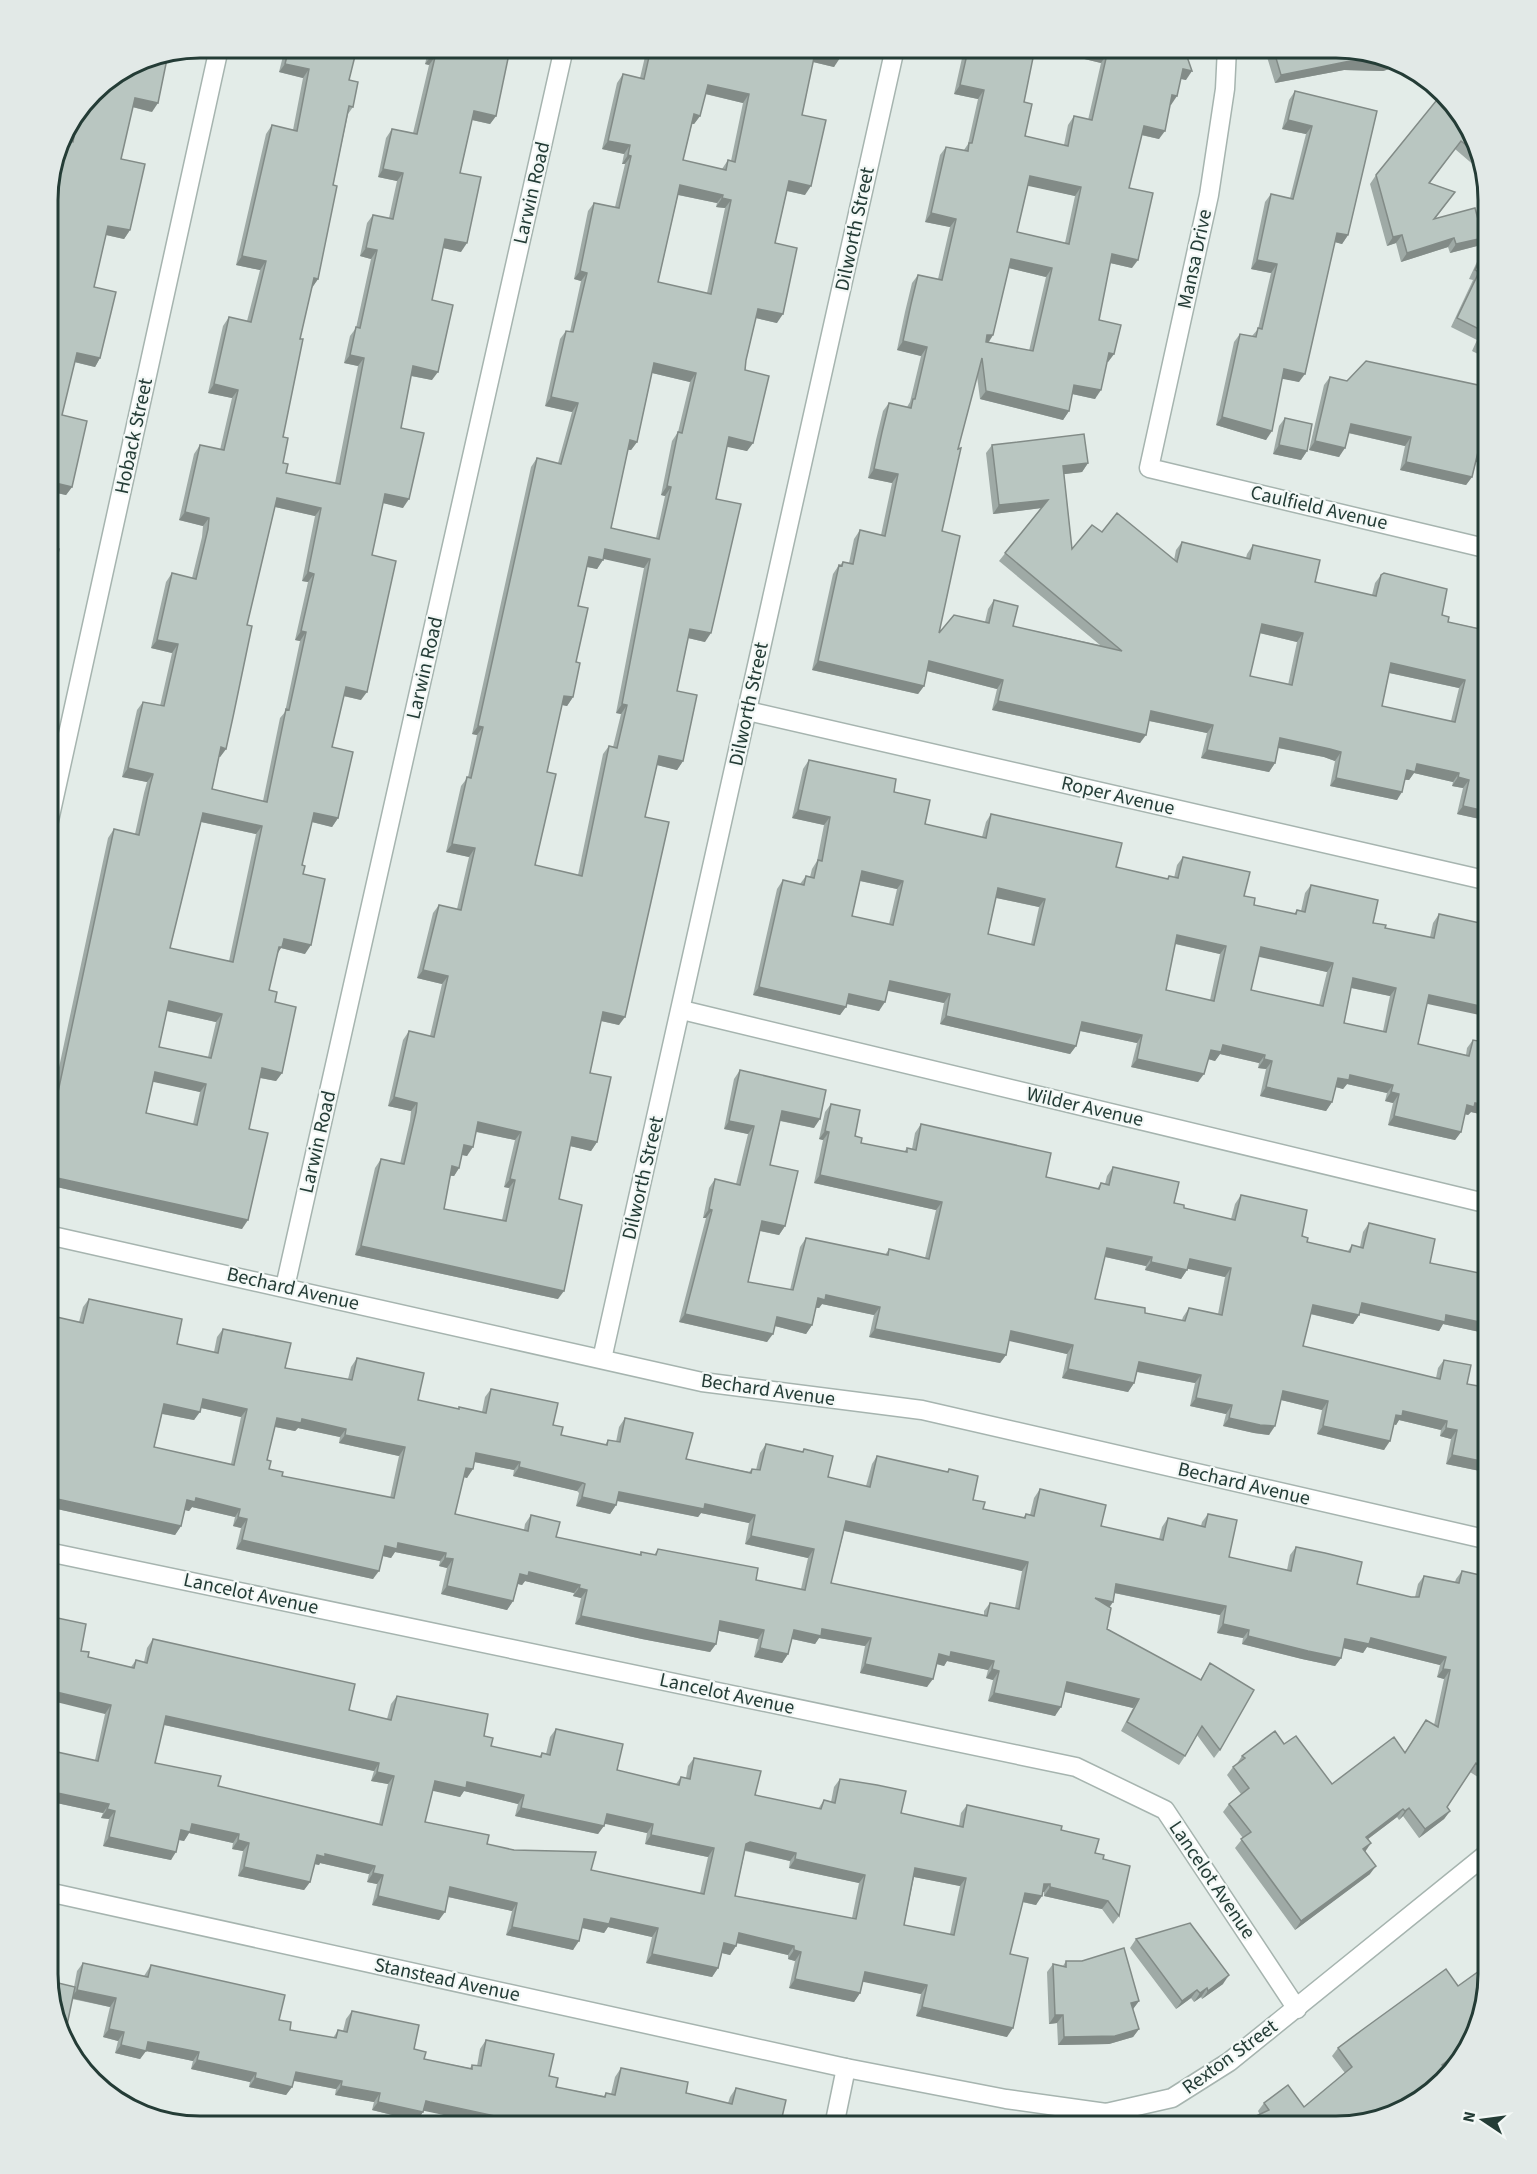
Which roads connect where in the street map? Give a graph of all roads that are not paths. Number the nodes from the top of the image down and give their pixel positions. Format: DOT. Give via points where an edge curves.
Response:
graph roads {
  1 [pos="217,59"];
  2 [pos="562,59"];
  3 [pos="893,59"];
  4 [pos="1226,59"];
  5 [pos="1149,468"];
  6 [pos="1478,546"];
  7 [pos="748,711"];
  8 [pos="59,777"];
  9 [pos="1478,878"];
  10 [pos="681,1010"];
  11 [pos="1478,1201"];
  12 [pos="58,1237"];
  13 [pos="285,1287"];
  14 [pos="603,1359"];
  15 [pos="1478,1537"];
  16 [pos="58,1554"];
  17 [pos="1478,1861"];
  18 [pos="58,1894"];
  19 [pos="1297,2009"];
  20 [pos="846,2068"];
  21 [pos="836,2116"];
  1 -- 8 [label="street, Hoback Street"];
  2 -- 13 [label="street, Larwin Road"];
  3 -- 7 [label="street, Dilworth Street"];
  4 -- 5 [label="street, Mansa Drive" via="1209,195"];
  5 -- 6 [label="street, Caulfield Avenue"];
  7 -- 9 [label="street, Roper Avenue"];
  7 -- 10 [label="street, Dilworth Street"];
  10 -- 11 [label="street, Wilder Avenue"];
  10 -- 14 [label="street, Dilworth Street"];
  12 -- 13 [label="street, Bechard Avenue"];
  13 -- 14 [label="street, Bechard Avenue"];
  14 -- 15 [label="street, Bechard Avenue" via="702,1382 922,1410"];
  16 -- 19 [label="street, Lancelot Avenue" via="1076,1767 1165,1810"];
  17 -- 19 [label="street, Rexton Street"];
  18 -- 20 [label="street, Stanstead Avenue"];
  19 -- 20 [label="street, Rexton Street" via="1229,2062 1172,2098 1106,2113 1006,2099"];
  20 -- 21 [label="street"];
}
